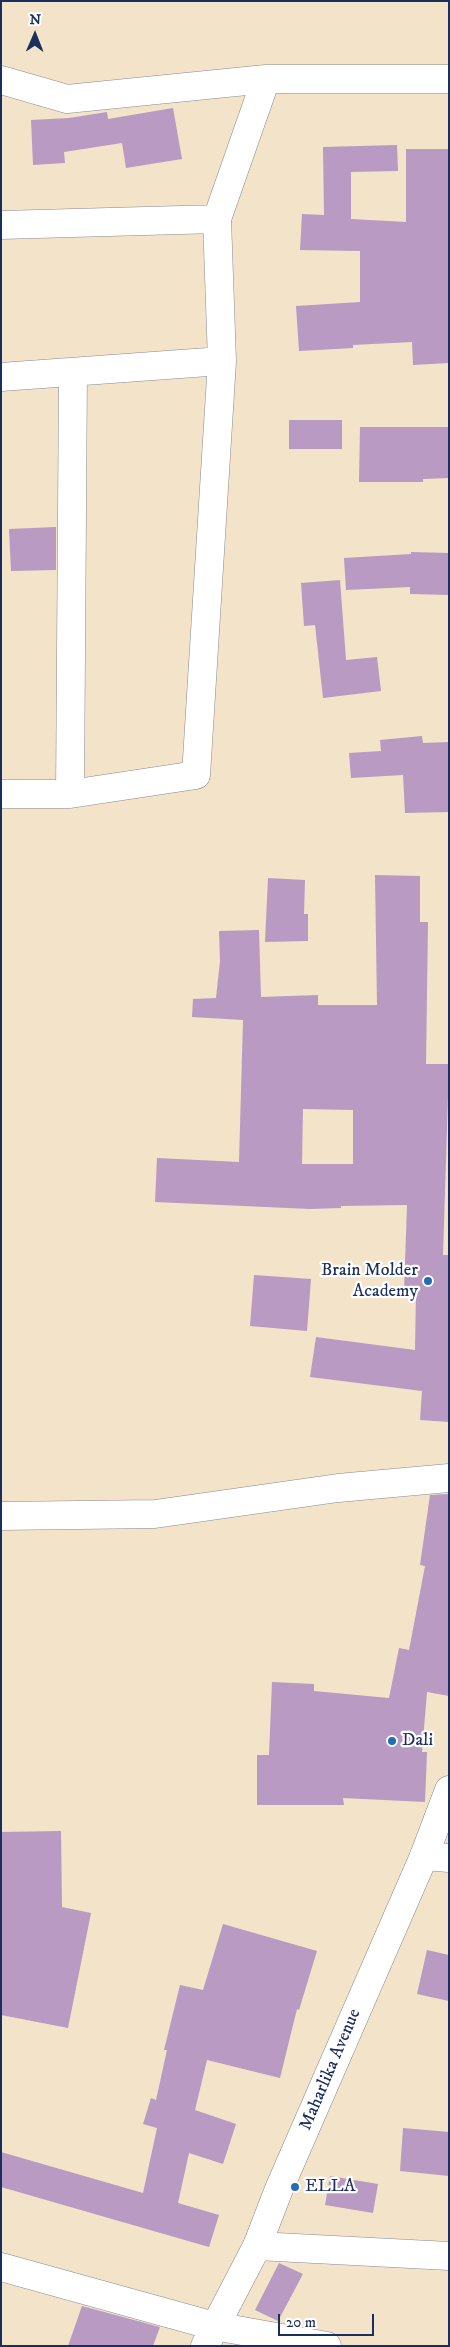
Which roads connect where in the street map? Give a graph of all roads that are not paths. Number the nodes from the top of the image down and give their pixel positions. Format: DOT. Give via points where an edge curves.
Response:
graph roads {
  1 [pos="266,79"];
  2 [pos="449,79"];
  3 [pos="1,80"];
  4 [pos="217,219"];
  5 [pos="1,225"];
  6 [pos="222,361"];
  7 [pos="73,373"];
  8 [pos="1,377"];
  9 [pos="1,794"];
  10 [pos="70,794"];
  11 [pos="449,1478"];
  12 [pos="1,1516"];
  13 [pos="449,1790"];
  14 [pos="436,1857"];
  15 [pos="257,2246"];
  16 [pos="449,2256"];
  17 [pos="1,2267"];
  18 [pos="209,2336"];
  19 [pos="327,2346"];
  1 -- 2 [label="street"];
  1 -- 3 [label="street" via="68,100"];
  1 -- 4 [label="street"];
  4 -- 5 [label="street"];
  4 -- 6 [label="street"];
  6 -- 7 [label="street"];
  6 -- 10 [label="street" via="196,775"];
  7 -- 8 [label="street"];
  7 -- 10 [label="street"];
  9 -- 10 [label="street"];
  11 -- 12 [label="street" via="338,1488 155,1514"];
  13 -- 14 [label="street, Maharlika Avenue"];
  14 -- 15 [label="street, Maharlika Avenue" via="279,2189"];
  15 -- 16 [label="street"];
  15 -- 18 [label="street, Maharlika Avenue"];
  17 -- 18 [label="street"];
  18 -- 19 [label="street"];
}
